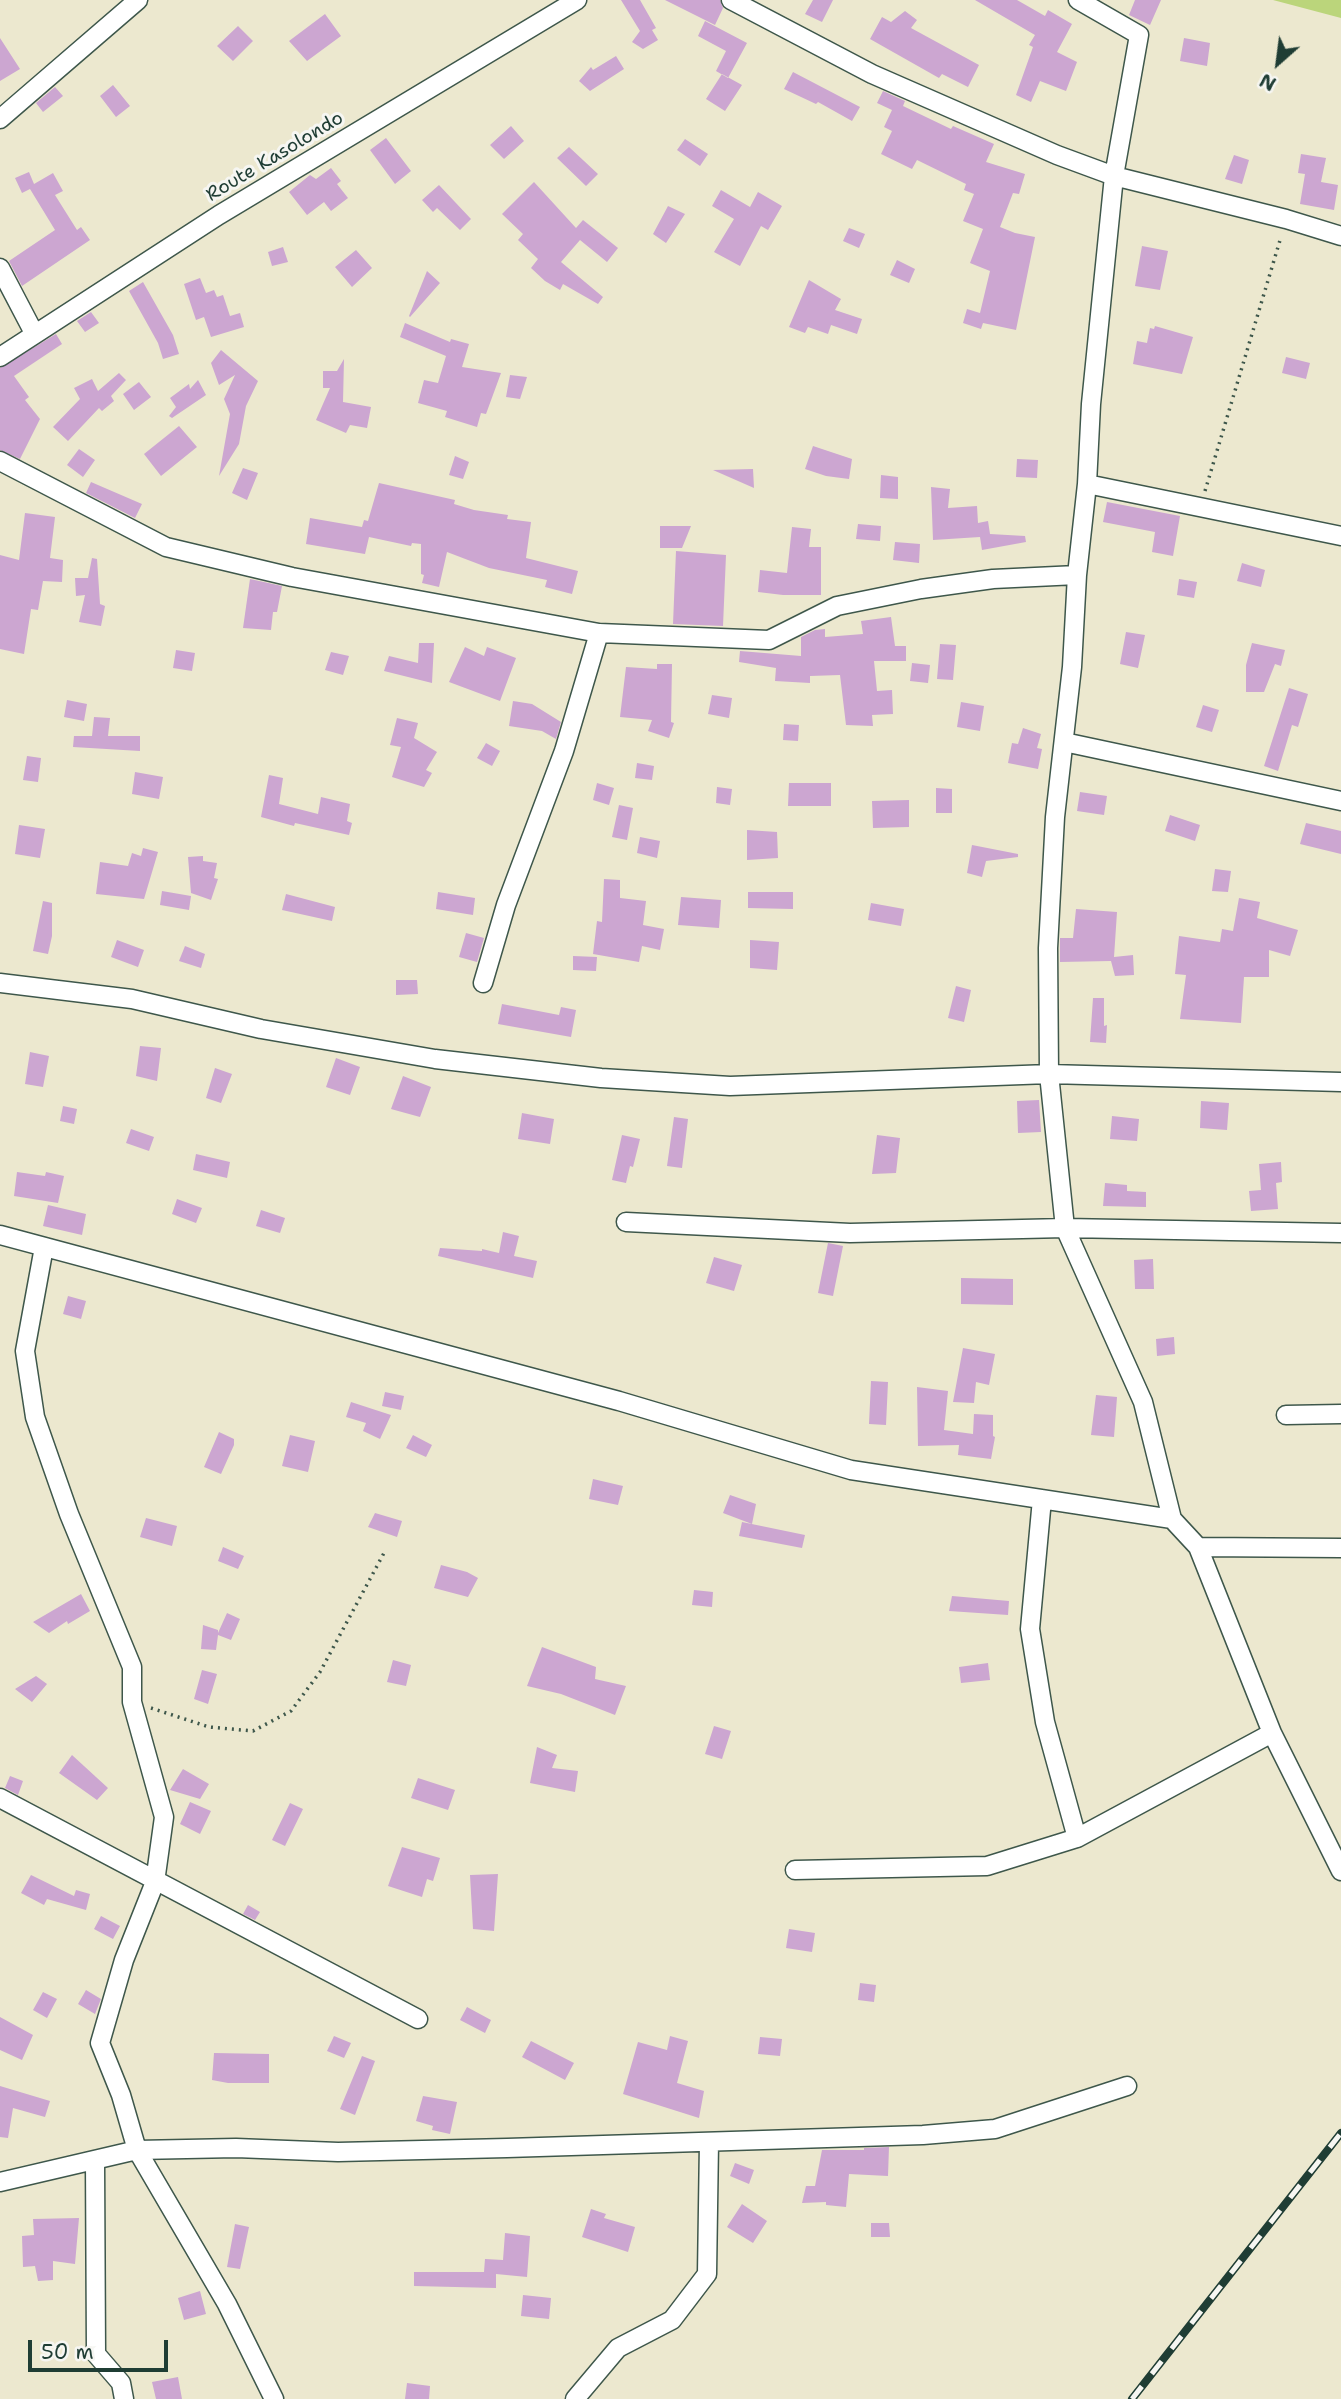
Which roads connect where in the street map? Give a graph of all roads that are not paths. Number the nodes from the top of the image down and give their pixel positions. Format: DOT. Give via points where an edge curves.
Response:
graph roads {
  1 [pos="138,0"];
  2 [pos="577,0"];
  3 [pos="731,0"];
  4 [pos="1078,0"];
  5 [pos="0,119"];
  6 [pos="1114,176"];
  7 [pos="1341,236"];
  8 [pos="0,268"];
  9 [pos="34,333"];
  10 [pos="0,356"];
  11 [pos="0,461"];
  12 [pos="1087,484"];
  13 [pos="1341,536"];
  14 [pos="1077,575"];
  15 [pos="599,634"];
  16 [pos="1064,742"];
  17 [pos="1341,802"];
  18 [pos="0,983"];
  19 [pos="483,983"];
  20 [pos="1049,1074"];
  21 [pos="1341,1082"];
  22 [pos="626,1223"];
  23 [pos="1065,1228"];
  24 [pos="1341,1233"];
  25 [pos="0,1235"];
  26 [pos="44,1247"];
  27 [pos="1341,1414"];
  28 [pos="1286,1415"];
  29 [pos="1042,1499"];
  30 [pos="1171,1520"];
  31 [pos="1198,1547"];
  32 [pos="1341,1548"];
  33 [pos="1272,1733"];
  34 [pos="0,1798"];
  35 [pos="1077,1838"];
  36 [pos="796,1870"];
  37 [pos="1341,1871"];
  38 [pos="155,1882"];
  39 [pos="418,2019"];
  40 [pos="1127,2086"];
  41 [pos="709,2141"];
  42 [pos="137,2150"];
  43 [pos="95,2161"];
  44 [pos="0,2182"];
  45 [pos="124,2399"];
  46 [pos="274,2399"];
  47 [pos="575,2399"];
  1 -- 5 [label="street"];
  2 -- 9 [label="street, Route Kasolondo" via="219,215"];
  3 -- 6 [label="street" via="872,74"];
  4 -- 6 [label="street" via="1139,35"];
  6 -- 7 [label="street"];
  6 -- 12 [label="street"];
  8 -- 9 [label="street"];
  9 -- 10 [label="street, Route Kasolondo"];
  11 -- 15 [label="street" via="166,547 292,578"];
  12 -- 13 [label="street"];
  12 -- 14 [label="street"];
  14 -- 15 [label="street" via="993,579 837,606 769,640"];
  14 -- 16 [label="street"];
  15 -- 19 [label="street" via="564,751 506,905"];
  16 -- 17 [label="street"];
  16 -- 20 [label="street" via="1048,948"];
  18 -- 20 [label="street" via="132,999 261,1029 435,1059 601,1078 730,1086"];
  20 -- 21 [label="street"];
  20 -- 23 [label="street"];
  22 -- 23 [label="street" via="850,1233"];
  23 -- 24 [label="street"];
  23 -- 30 [label="street" via="1143,1402"];
  25 -- 26 [label="street"];
  26 -- 29 [label="street" via="619,1401 851,1470"];
  26 -- 38 [label="street" via="25,1351 35,1417 132,1667 132,1702 164,1817"];
  27 -- 28 [label="street"];
  29 -- 30 [label="street"];
  29 -- 35 [label="street" via="1030,1629 1045,1722"];
  30 -- 31 [label="street"];
  31 -- 32 [label="street"];
  31 -- 33 [label="street"];
  33 -- 35 [label="street"];
  33 -- 37 [label="street"];
  34 -- 38 [label="street"];
  35 -- 36 [label="street" via="987,1866"];
  38 -- 39 [label="street"];
  38 -- 42 [label="street" via="124,1961 100,2042"];
  40 -- 41 [label="street" via="995,2129"];
  41 -- 42 [label="street" via="338,2152"];
  41 -- 47 [label="street" via="707,2274 672,2320 618,2348"];
  42 -- 43 [label="street"];
  42 -- 46 [label="street" via="227,2304"];
  43 -- 44 [label="street"];
  43 -- 45 [label="street" via="96,2354 121,2383"];
}
